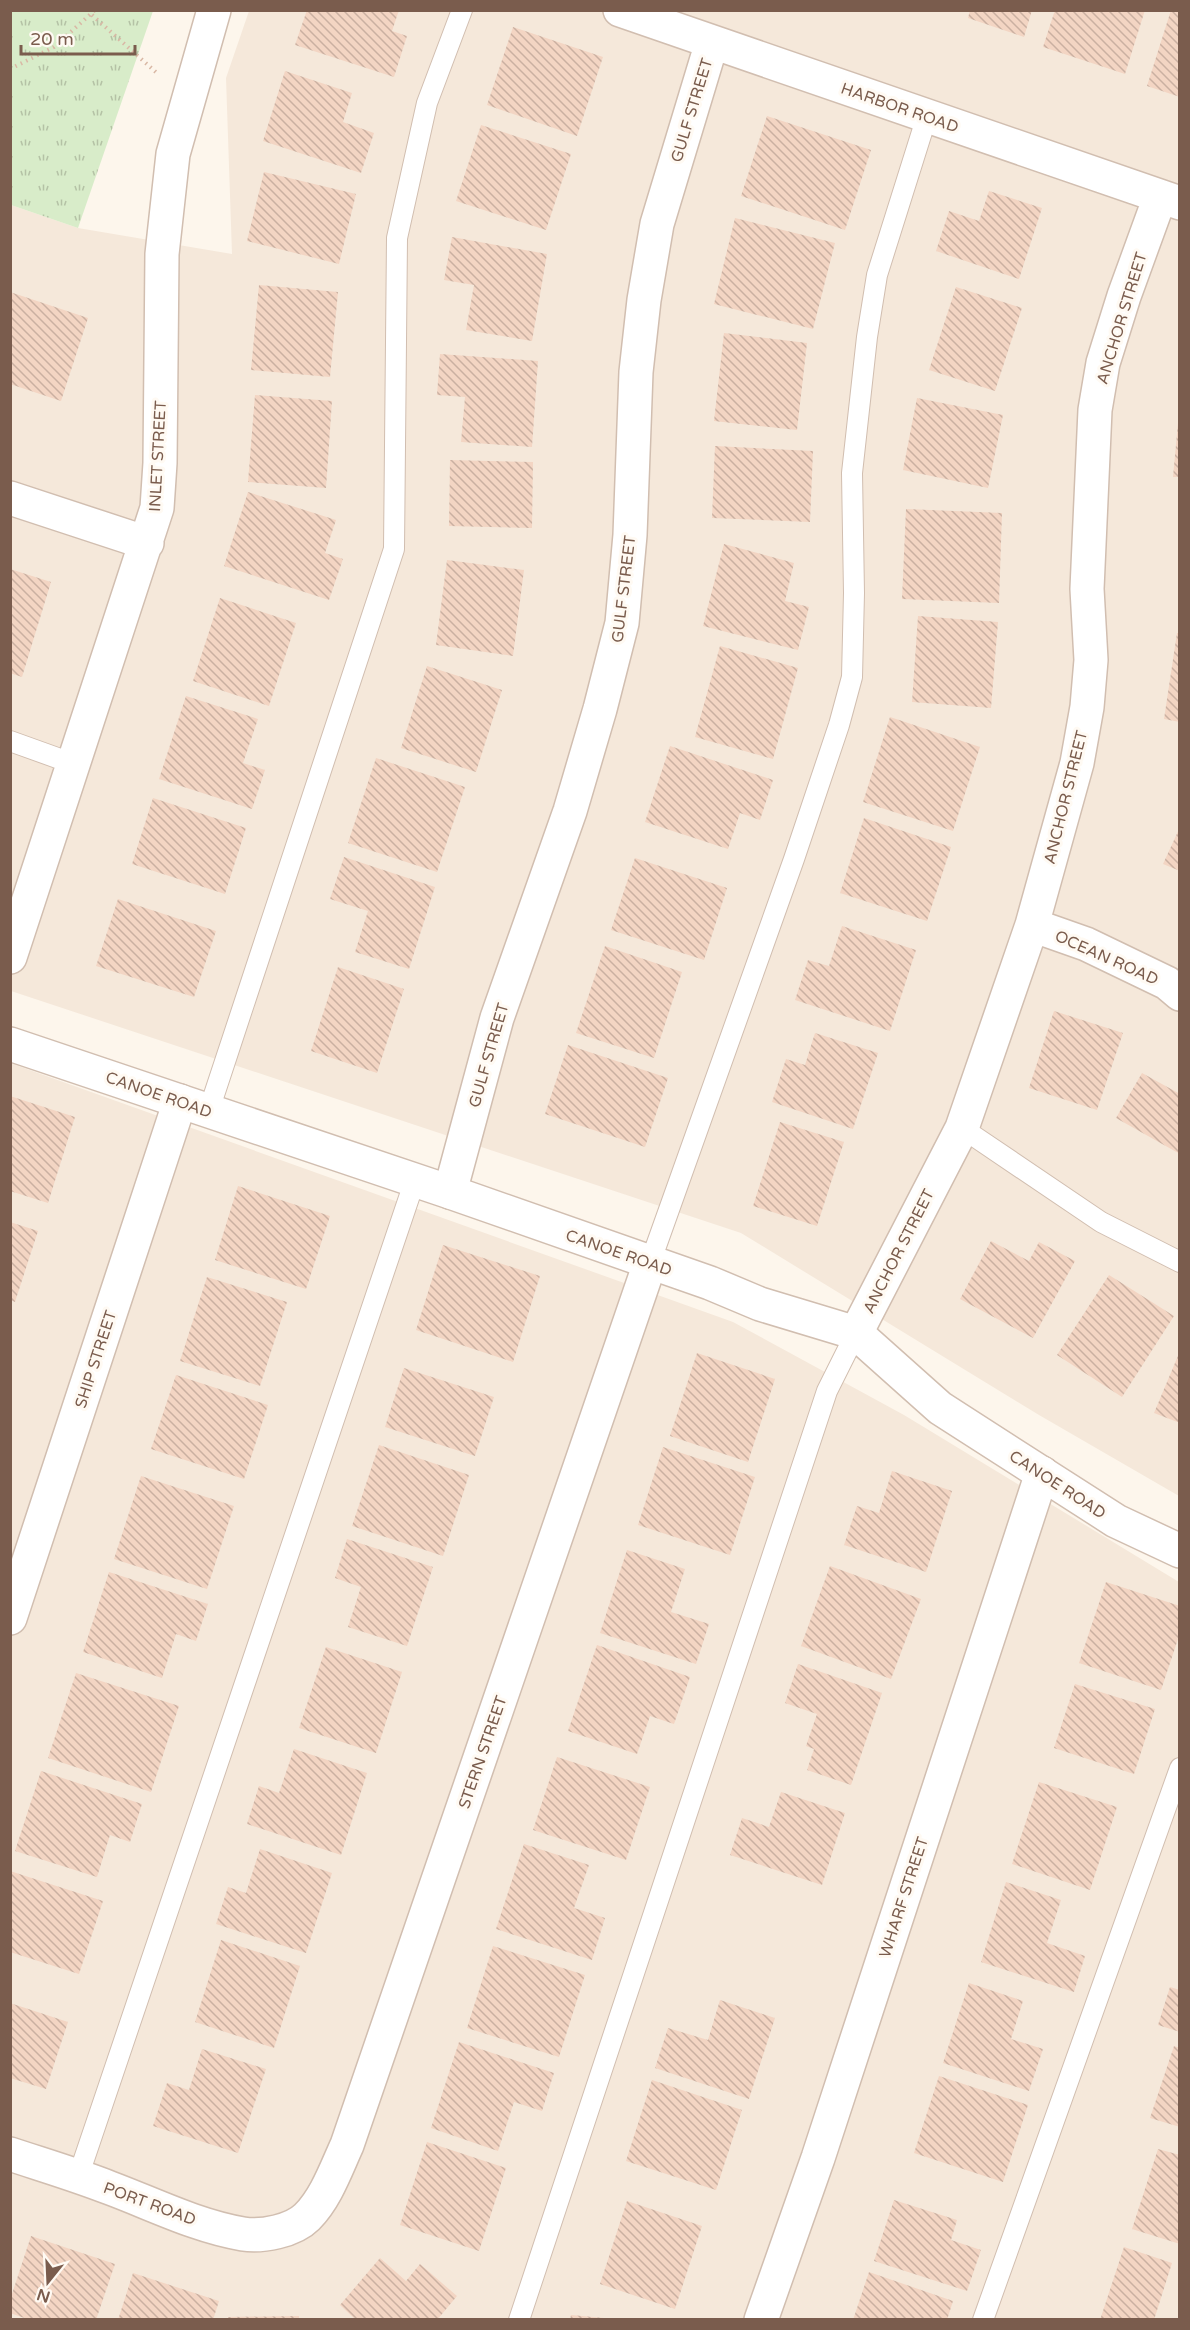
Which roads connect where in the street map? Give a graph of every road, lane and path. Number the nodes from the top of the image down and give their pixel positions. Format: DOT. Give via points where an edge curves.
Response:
graph roads {
  1 [pos="214,10"];
  2 [pos="462,10"];
  3 [pos="620,10"];
  4 [pos="94,13"];
  5 [pos="711,42"];
  6 [pos="10,69"];
  7 [pos="187,100"];
  8 [pos="927,116"];
  9 [pos="1170,200"];
  10 [pos="10,498"];
  11 [pos="147,543"];
  12 [pos="10,741"];
  13 [pos="74,765"];
  14 [pos="1032,925"];
  15 [pos="10,957"];
  16 [pos="1179,994"];
  17 [pos="10,1044"];
  18 [pos="194,1106"];
  19 [pos="962,1128"];
  20 [pos="415,1180"];
  21 [pos="450,1192"];
  22 [pos="1179,1262"];
  23 [pos="650,1263"];
  24 [pos="856,1333"];
  25 [pos="1042,1473"];
  26 [pos="1179,1551"];
  27 [pos="10,1618"];
  28 [pos="1179,1768"];
  29 [pos="10,2154"];
  30 [pos="78,2177"];
  31 [pos="291,2227"];
  32 [pos="519,2319"];
  33 [pos="762,2319"];
  34 [pos="983,2319"];
  1 -- 7 [label="street, INLET STREET"];
  2 -- 18 [label="lane" via="427,103 397,238 394,549"];
  3 -- 5 [label="street, HARBOR ROAD"];
  4 -- 6 [label="path" via="54,47"];
  4 -- 7 [label="path"];
  5 -- 8 [label="street, HARBOR ROAD"];
  5 -- 21 [label="street, GULF STREET" via="657,224 644,300 636,372 630,535 622,623 570,811 497,1018"];
  7 -- 11 [label="street, INLET STREET" via="173,154 162,254 160,463 157,508"];
  8 -- 9 [label="street, HARBOR ROAD"];
  8 -- 23 [label="lane" via="877,275 867,337 852,473 852,677 794,859"];
  9 -- 14 [label="street, ANCHOR STREET" via="1110,340 1095,410 1087,589 1091,660 1087,707 1077,763"];
  10 -- 11 [label="street"];
  11 -- 13 [label="street, INLET STREET"];
  12 -- 13 [label="lane"];
  13 -- 15 [label="street, INLET STREET"];
  14 -- 16 [label="street, OCEAN ROAD" via="1086,944 1167,983"];
  14 -- 19 [label="street, ANCHOR STREET"];
  17 -- 18 [label="street, CANOE ROAD"];
  18 -- 20 [label="street, CANOE ROAD"];
  18 -- 27 [label="street, SHIP STREET"];
  19 -- 22 [label="lane" via="1101,1222"];
  19 -- 24 [label="street, ANCHOR STREET"];
  20 -- 21 [label="street, CANOE ROAD"];
  20 -- 30 [label="lane"];
  21 -- 23 [label="street, CANOE ROAD"];
  23 -- 24 [label="street, CANOE ROAD" via="760,1304"];
  23 -- 31 [label="street, STERN STREET" via="347,2145 325,2191 307,2217"];
  24 -- 25 [label="street, CANOE ROAD" via="940,1408"];
  24 -- 32 [label="lane" via="827,1391"];
  25 -- 26 [label="street, CANOE ROAD" via="1116,1521"];
  25 -- 33 [label="street, WHARF STREET"];
  28 -- 34 [label="lane"];
  29 -- 30 [label="street, PORT ROAD"];
  30 -- 31 [label="street, PORT ROAD" via="170,2213 244,2234"];
}
